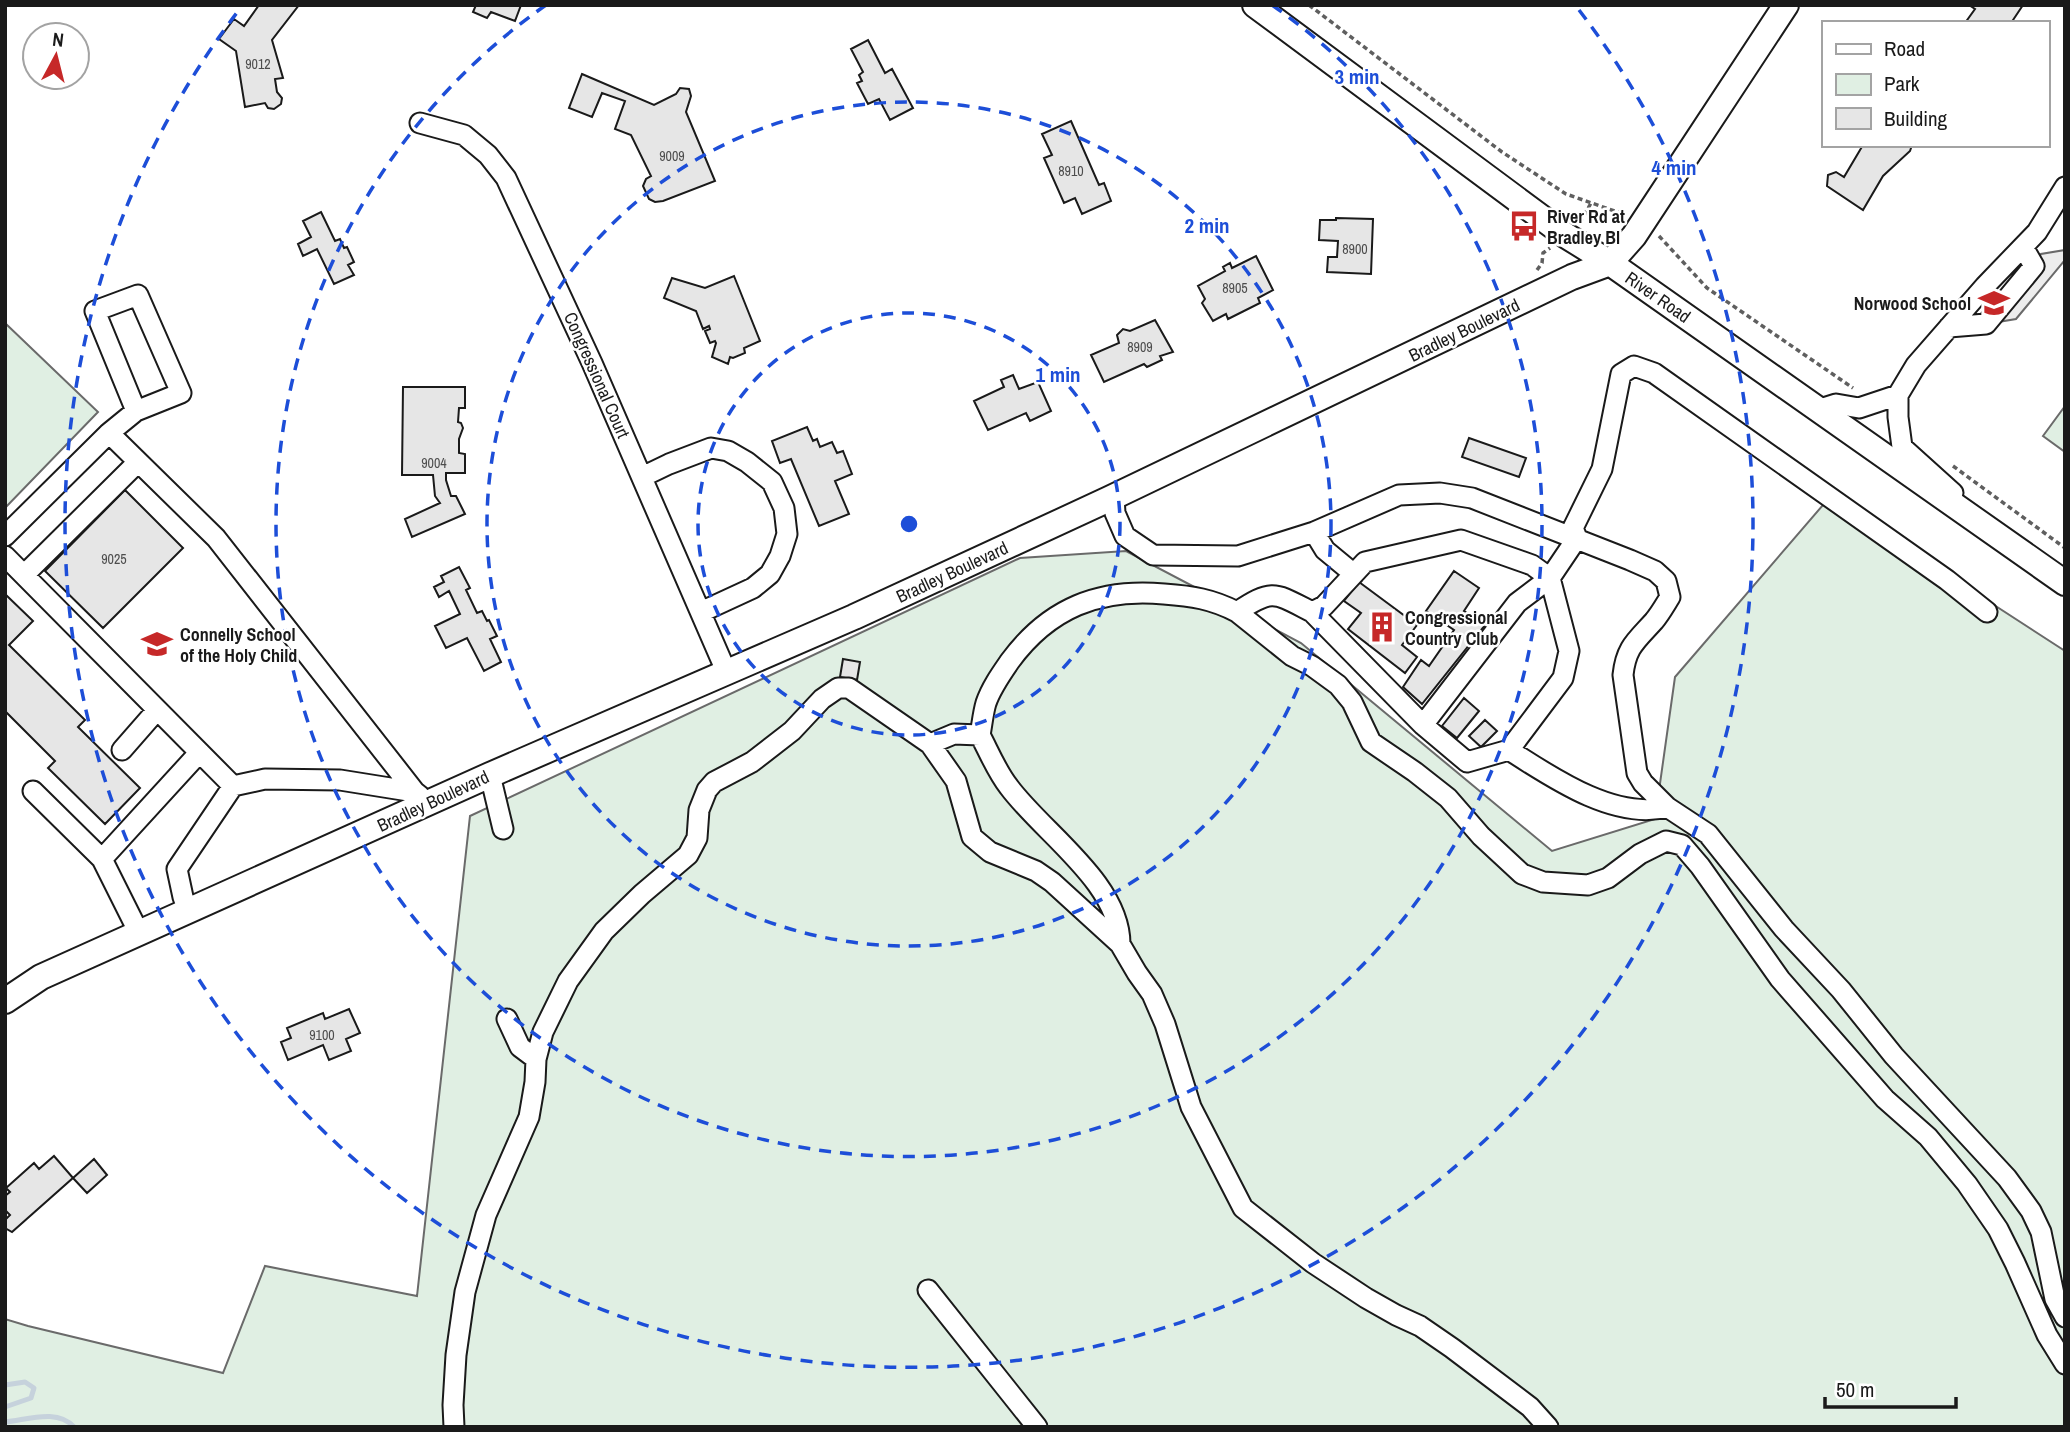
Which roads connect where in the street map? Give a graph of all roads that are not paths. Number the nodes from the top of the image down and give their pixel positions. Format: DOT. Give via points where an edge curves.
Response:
graph roads {
  1 [pos="1255,5"];
  2 [pos="1786,5"];
  3 [pos="420,123"];
  4 [pos="2065,187"];
  5 [pos="1610,263"];
  6 [pos="1898,395"];
  7 [pos="136,411"];
  8 [pos="1817,411"];
  9 [pos="108,433"];
  10 [pos="138,461"];
  11 [pos="642,477"];
  12 [pos="1114,497"];
  13 [pos="1314,532"];
  14 [pos="5,536"];
  15 [pos="2001,537"];
  16 [pos="1577,538"];
  17 [pos="5,556"];
  18 [pos="1354,574"];
  19 [pos="24,575"];
  20 [pos="1550,578"];
  21 [pos="2065,583"];
  22 [pos="701,612"];
  23 [pos="1237,612"];
  24 [pos="1312,612"];
  25 [pos="1987,612"];
  26 [pos="726,671"];
  27 [pos="157,710"];
  28 [pos="1423,725"];
  29 [pos="980,735"];
  30 [pos="930,744"];
  31 [pos="122,750"];
  32 [pos="1509,750"];
  33 [pos="199,753"];
  34 [pos="490,775"];
  35 [pos="233,786"];
  36 [pos="33,791"];
  37 [pos="422,798"];
  38 [pos="1667,807"];
  39 [pos="503,829"];
  40 [pos="102,859"];
  41 [pos="188,911"];
  42 [pos="139,933"];
  43 [pos="1120,944"];
  44 [pos="5,1001"];
  45 [pos="507,1019"];
  46 [pos="536,1059"];
  47 [pos="928,1290"];
  48 [pos="2065,1317"];
  49 [pos="2065,1364"];
  50 [pos="454,1427"];
  51 [pos="1037,1427"];
  52 [pos="1548,1427"];
  1 -- 5 [label="main road, River Road" via="1565,235"];
  2 -- 5 [label="main road" via="1642,224"];
  3 -- 11 [label="street, Congressional Court" via="464,135 506,178"];
  4 -- 6 [label="street" via="2037,232 1916,365"];
  5 -- 8 [label="main road, River Road"];
  5 -- 12 [label="main road, Bradley Boulevard" via="1572,277"];
  6 -- 8 [label="street" via="1859,408 1836,404"];
  6 -- 15 [label="street" via="1902,447"];
  7 -- 7 [label="street" via="181,393 138,295 95,311"];
  7 -- 9 [label="street"];
  8 -- 15 [label="main road, River Road"];
  9 -- 10 [label="street"];
  9 -- 14 [label="street"];
  10 -- 19 [label="street"];
  10 -- 37 [label="street" via="216,537"];
  11 -- 22 [label="street, Congressional Court"];
  11 -- 22 [label="street" via="711,448 747,462 772,482 784,508 787,534 770,574 753,588"];
  12 -- 13 [label="street" via="1125,536 1153,555 1238,556"];
  12 -- 26 [label="main road, Bradley Boulevard"];
  13 -- 16 [label="street" via="1399,495 1440,494 1472,498"];
  13 -- 18 [label="street" via="1325,550"];
  15 -- 21 [label="main road, River Road"];
  16 -- 20 [label="street"];
  16 -- 25 [label="street" via="1573,528 1602,469 1621,374 1634,366 1654,373"];
  16 -- 38 [label="street" via="1655,571 1666,581 1670,597 1637,639 1625,659 1623,675 1637,773"];
  17 -- 19 [label="street"];
  18 -- 20 [label="street" via="1364,562 1461,540 1532,565"];
  18 -- 24 [label="street" via="1324,606"];
  19 -- 27 [label="street"];
  20 -- 28 [label="street" via="1517,603"];
  20 -- 32 [label="street" via="1569,652 1563,678"];
  22 -- 26 [label="street, Congressional Court"];
  23 -- 24 [label="street" via="1268,595 1283,597"];
  23 -- 29 [label="street" via="1195,597 1145,592 1107,595 1071,608 1039,627 1001,674 986,704"];
  23 -- 49 [label="street" via="1338,685 1352,702 1371,742 1448,798 1522,873 1543,882 1588,885 1608,878 1666,841 1682,845 1780,979 1967,1184 1997,1229"];
  24 -- 28 [label="street"];
  26 -- 34 [label="main road, Bradley Boulevard"];
  27 -- 31 [label="street"];
  27 -- 33 [label="street"];
  28 -- 32 [label="street" via="1467,762"];
  29 -- 30 [label="street" via="954,734"];
  29 -- 43 [label="street" via="1009,787 1109,903"];
  30 -- 43 [label="street" via="956,781 972,837 990,852 1052,881"];
  30 -- 46 [label="street" via="849,688 838,688 752,762 714,782 699,810 697,838 688,855 604,931 568,981 542,1032"];
  32 -- 38 [label="street" via="1612,806"];
  33 -- 35 [label="street"];
  33 -- 40 [label="street"];
  34 -- 37 [label="main road, Bradley Boulevard"];
  34 -- 39 [label="street"];
  35 -- 37 [label="street" via="264,779 340,780"];
  35 -- 41 [label="street" via="177,869"];
  36 -- 40 [label="street"];
  37 -- 41 [label="main road, Bradley Boulevard"];
  38 -- 48 [label="street" via="1708,834 1901,1064 2007,1178 2031,1211 2055,1299"];
  40 -- 42 [label="street"];
  41 -- 42 [label="main road, Bradley Boulevard"];
  42 -- 44 [label="main road, Bradley Boulevard" via="41,977"];
  43 -- 52 [label="street" via="1152,994 1191,1107 1243,1208 1312,1264 1452,1348 1530,1407"];
  45 -- 46 [label="street" via="520,1047"];
  46 -- 50 [label="street" via="529,1117 486,1215 465,1292 456,1355"];
  47 -- 51 [label="street"];
}
